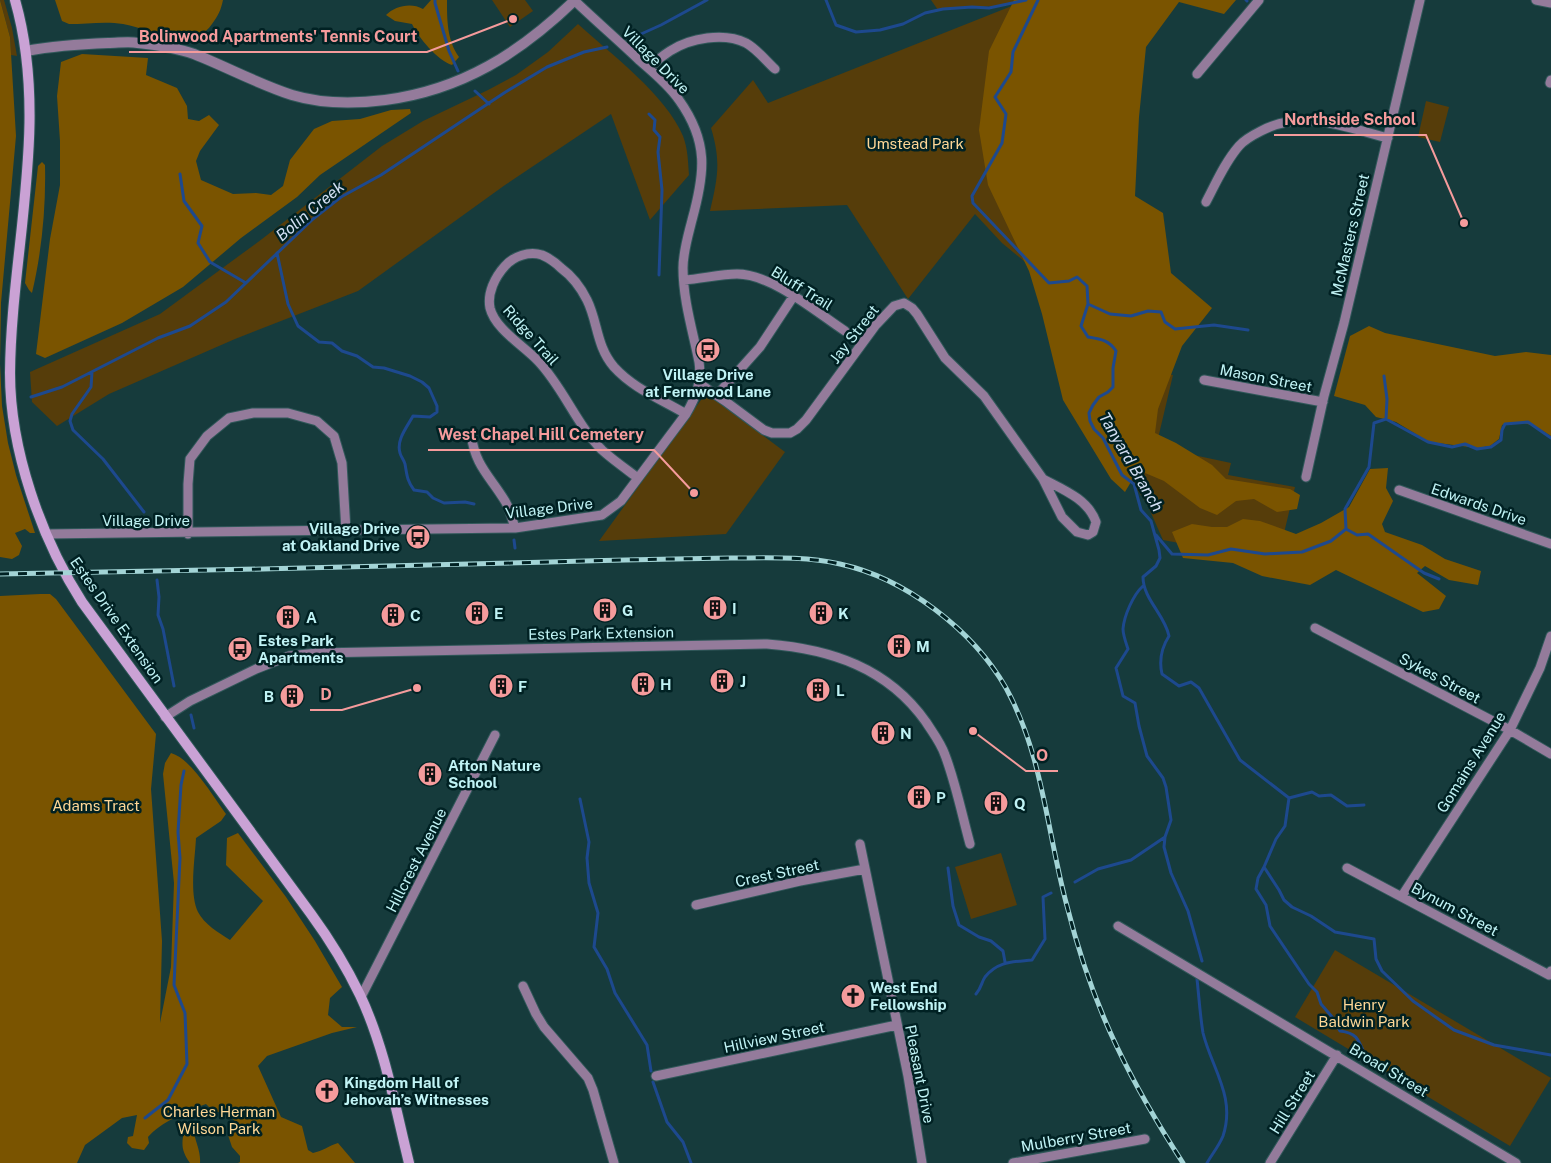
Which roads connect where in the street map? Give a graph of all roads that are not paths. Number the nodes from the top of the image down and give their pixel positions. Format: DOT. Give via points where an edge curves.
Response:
graph roads {
  1 [pos="15,0"];
  2 [pos="575,0"];
  3 [pos="1259,0"];
  4 [pos="1420,0"];
  5 [pos="1536,0"];
  6 [pos="1551,3"];
  7 [pos="26,51"];
  8 [pos="649,68"];
  9 [pos="775,69"];
  10 [pos="1198,74"];
  11 [pos="1388,138"];
  12 [pos="1206,202"];
  13 [pos="684,280"];
  14 [pos="793,296"];
  15 [pos="845,331"];
  16 [pos="1204,380"];
  17 [pos="700,384"];
  18 [pos="717,395"];
  19 [pos="1323,402"];
  20 [pos="686,414"];
  21 [pos="471,434"];
  22 [pos="1306,477"];
  23 [pos="638,478"];
  24 [pos="1043,479"];
  25 [pos="1399,490"];
  26 [pos="515,528"];
  27 [pos="346,531"];
  28 [pos="46,534"];
  29 [pos="188,534"];
  30 [pos="1551,544"];
  31 [pos="1315,628"];
  32 [pos="1551,636"];
  33 [pos="166,717"];
  34 [pos="1510,730"];
  35 [pos="495,735"];
  36 [pos="1551,754"];
  37 [pos="860,844"];
  38 [pos="970,844"];
  39 [pos="1348,868"];
  40 [pos="865,869"];
  41 [pos="1402,896"];
  42 [pos="696,905"];
  43 [pos="1118,926"];
  44 [pos="1550,973"];
  45 [pos="523,986"];
  46 [pos="361,997"];
  47 [pos="897,1025"];
  48 [pos="1337,1056"];
  49 [pos="656,1076"];
  50 [pos="1145,1139"];
  51 [pos="409,1163"];
  52 [pos="614,1163"];
  53 [pos="922,1163"];
  54 [pos="1013,1163"];
  55 [pos="1270,1163"];
  56 [pos="1516,1163"];
  1 -- 7 [label="main road, Estes Drive Extension"];
  2 -- 7 [label="street" via="533,37 479,72 431,91 374,102 349,103 292,95 192,54 136,42"];
  2 -- 8 [label="street, Village Drive"];
  3 -- 10 [label="street"];
  4 -- 11 [label="street, McMasters Street"];
  5 -- 6 [label="street"];
  7 -- 28 [label="main road, Estes Drive Extension" via="30,100 28,147 10,375 15,429"];
  8 -- 9 [label="street" via="681,45 728,38 747,44"];
  8 -- 13 [label="street, Village Drive" via="681,102 701,147 702,178 684,255"];
  11 -- 12 [label="street" via="1305,120 1287,121 1267,128 1240,145"];
  11 -- 19 [label="street, McMasters Street"];
  13 -- 14 [label="street, Bluff Trail" via="746,275 772,283"];
  13 -- 17 [label="street, Village Drive" via="700,362"];
  14 -- 15 [label="street, Bluff Trail"];
  14 -- 18 [label="street" via="760,347"];
  16 -- 19 [label="street, Mason Street"];
  17 -- 18 [label="street, Jay Street"];
  17 -- 20 [label="street, Village Drive"];
  18 -- 24 [label="street, Jay Street" via="764,430 790,433 806,420 886,313 904,303 917,314 945,358 984,396"];
  19 -- 22 [label="street, McMasters Street"];
  20 -- 23 [label="street, Village Drive"];
  20 -- 23 [label="street, Ridge Trail" via="637,388 613,366 599,342 588,300 574,279 554,261 543,255 521,255 499,272 490,295 490,308 496,321 538,362 602,450"];
  21 -- 26 [label="street" via="479,464 507,504"];
  23 -- 26 [label="street, Village Drive" via="621,501 602,515"];
  24 -- 24 [label="street, Jay Street" via="1072,494 1091,511 1096,522 1093,532 1085,536 1071,527 1057,508"];
  25 -- 30 [label="street, Edwards Drive"];
  26 -- 27 [label="street, Village Drive"];
  27 -- 29 [label="street, Village Drive"];
  27 -- 29 [label="street" via="342,463 334,436 317,421 307,418 288,413 253,413 230,418 207,436 190,459"];
  28 -- 29 [label="street, Village Drive"];
  28 -- 33 [label="main road, Estes Drive Extension" via="54,555 82,602"];
  31 -- 34 [label="street, Sykes Street"];
  32 -- 34 [label="street, Gomains Avenue" via="1540,668"];
  33 -- 38 [label="street, Estes Park Extension" via="256,669 289,656 792,646 815,650 860,666 894,686 909,701 935,735 945,755"];
  33 -- 46 [label="main road, Estes Drive Extension" via="327,936"];
  34 -- 36 [label="street, Sykes Street"];
  34 -- 41 [label="street, Gomains Avenue"];
  35 -- 46 [label="street, Hillcrest Avenue"];
  37 -- 40 [label="street, Pleasant Drive"];
  39 -- 41 [label="street, Bynum Street"];
  40 -- 42 [label="street, Crest Street"];
  40 -- 47 [label="street, Pleasant Drive"];
  41 -- 44 [label="street, Bynum Street"];
  43 -- 48 [label="street, Broad Street"];
  45 -- 52 [label="street" via="544,1027 588,1078"];
  46 -- 51 [label="main road, Estes Drive Extension" via="384,1058"];
  47 -- 49 [label="street, Hillview Street"];
  47 -- 53 [label="street, Pleasant Drive"];
  48 -- 55 [label="street, Hill Street"];
  48 -- 56 [label="street, Broad Street"];
  50 -- 54 [label="street, Mulberry Street"];
}
